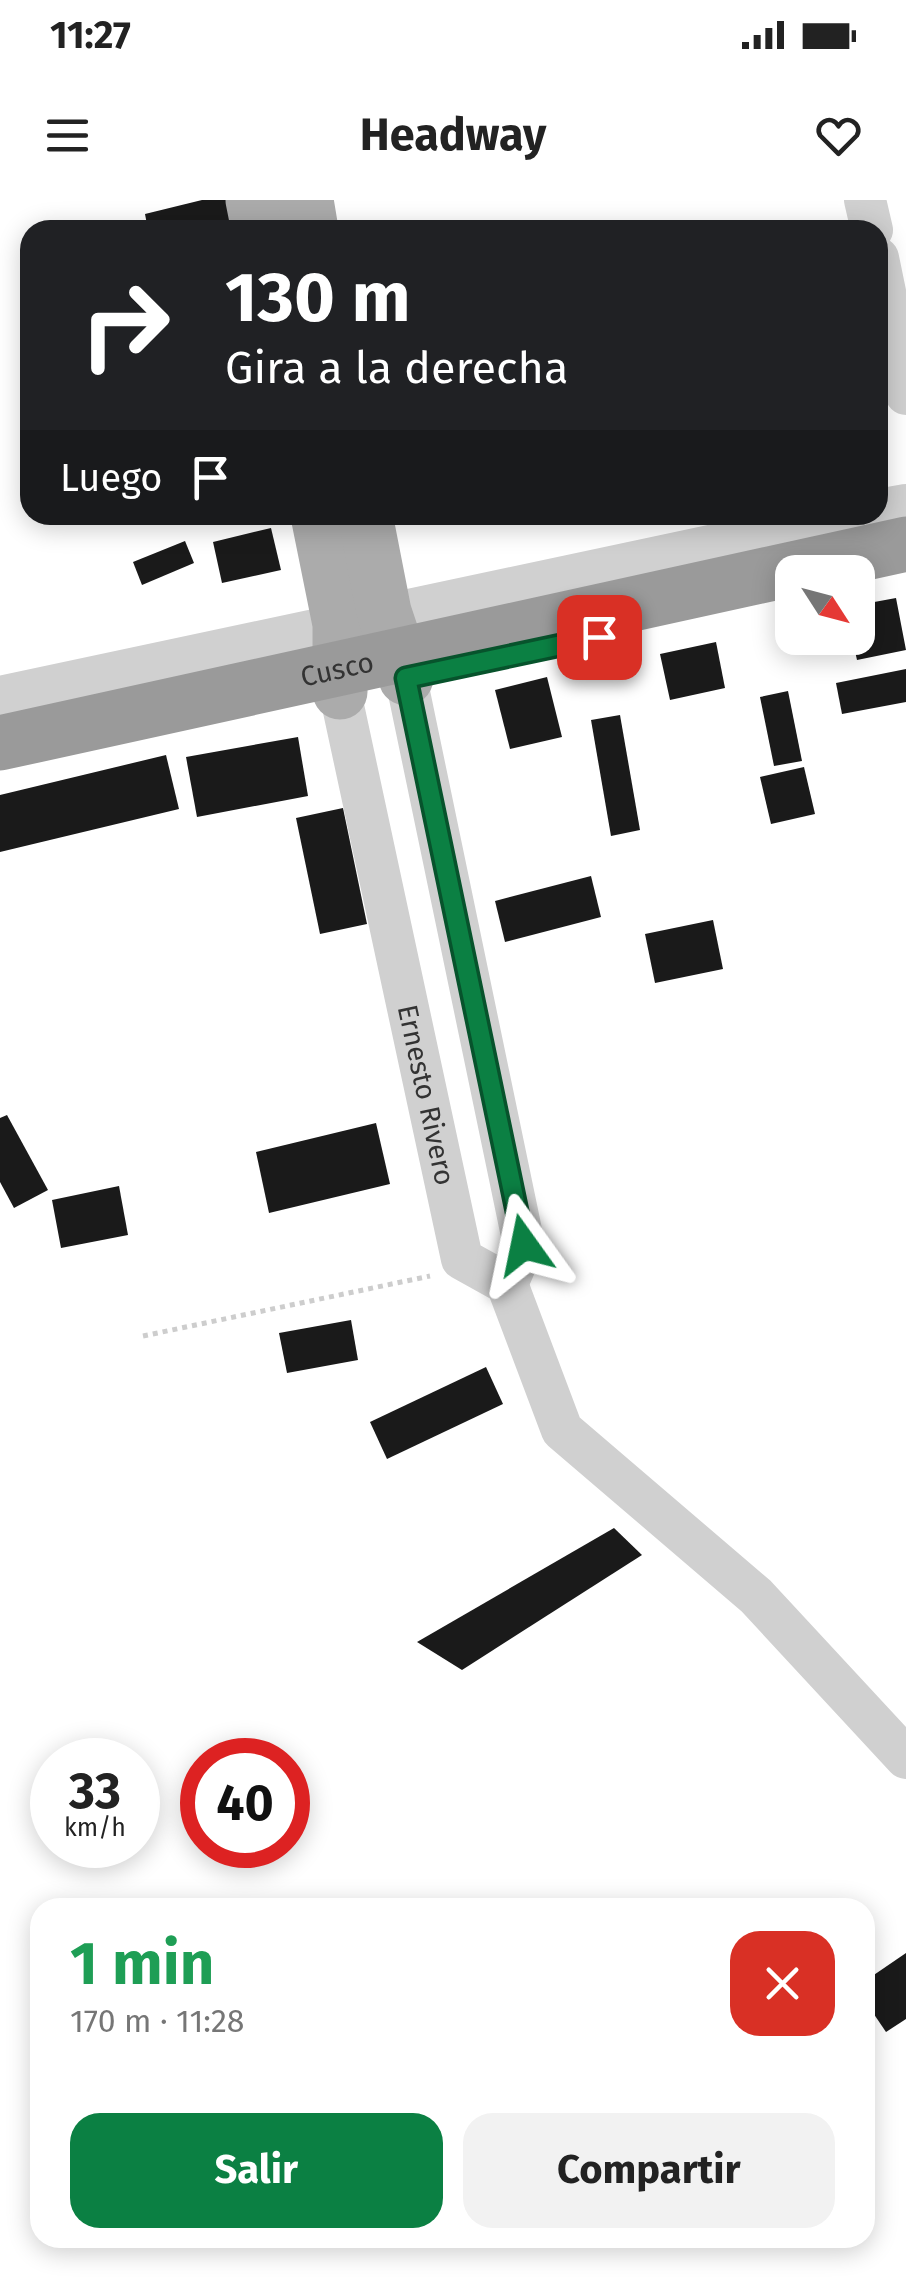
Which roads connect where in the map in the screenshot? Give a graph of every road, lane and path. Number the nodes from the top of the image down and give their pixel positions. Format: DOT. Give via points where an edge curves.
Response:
graph roads {
  1 [pos="888,307"];
  2 [pos="906,394"];
  3 [pos="322,525"];
  4 [pos="366,525"];
  5 [pos="808,525"];
  6 [pos="906,526"];
  7 [pos="906,544"];
  8 [pos="906,571"];
  9 [pos="875,578"];
  10 [pos="775,599"];
  11 [pos="362,618"];
  12 [pos="406,678"];
  13 [pos="340,692"];
  14 [pos="0,697"];
  15 [pos="0,723"];
  16 [pos="0,743"];
  17 [pos="0,764"];
  18 [pos="507,1284"];
  19 [pos="143,1336"];
  20 [pos="902,1750"];
  1 -- 2 [label="street"];
  3 -- 11 [label="main road, Ernesto Rivero"];
  4 -- 11 [label="main road, Ernesto Rivero"];
  5 -- 11 [label="street"];
  6 -- 15 [label="highway, Cusco"];
  7 -- 16 [label="highway, Cusco, bridge"];
  8 -- 9 [label="street"];
  10 -- 12 [label="street"];
  11 -- 12 [label="main road, Ernesto Rivero"];
  11 -- 13 [label="main road, Ernesto Rivero"];
  11 -- 14 [label="street"];
  12 -- 13 [label="street"];
  12 -- 18 [label="street, Ernesto Rivero" via="524,1245"];
  13 -- 17 [label="street"];
  13 -- 18 [label="street, Ernesto Rivero" via="462,1259"];
  18 -- 19 [label="path" via="428,1276"];
  18 -- 20 [label="street" via="562,1430 756,1596"];
}
